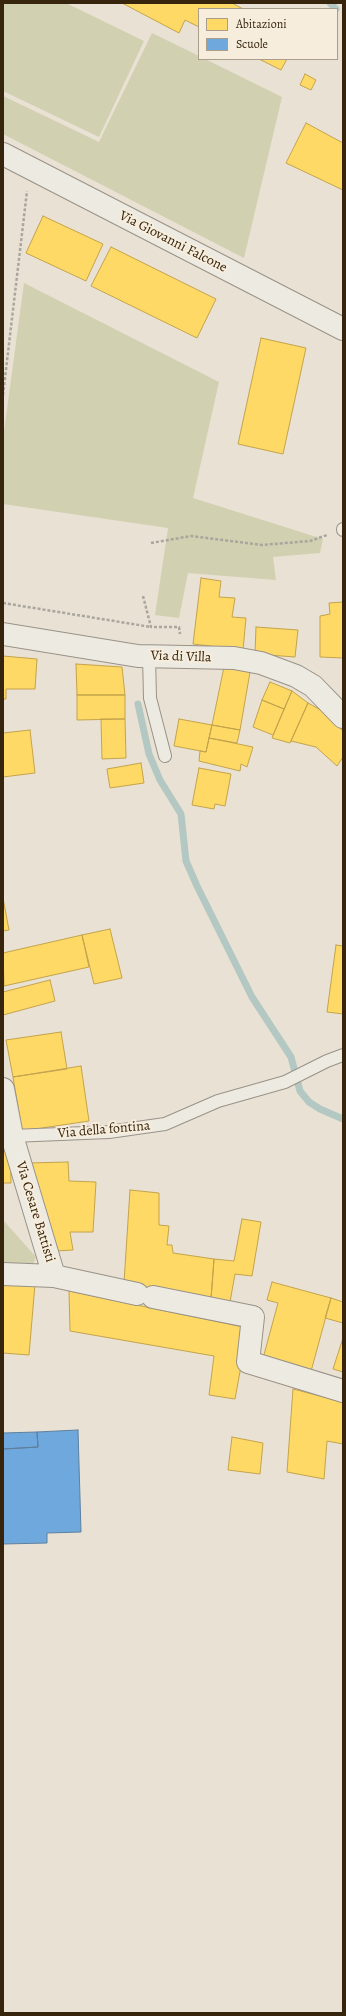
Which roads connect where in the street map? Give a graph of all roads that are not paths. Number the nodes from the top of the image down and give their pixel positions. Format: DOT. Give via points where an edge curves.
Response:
graph roads {
  1 [pos="3,154"];
  2 [pos="343,329"];
  3 [pos="3,634"];
  4 [pos="149,656"];
  5 [pos="343,717"];
  6 [pos="165,756"];
  7 [pos="343,1055"];
  8 [pos="3,1089"];
  9 [pos="12,1136"];
  10 [pos="3,1274"];
  11 [pos="54,1276"];
  12 [pos="343,1391"];
  1 -- 2 [label="street, Via Giovanni Falcone"];
  3 -- 4 [label="street, Via di Villa"];
  4 -- 5 [label="street, Via di Villa" via="234,658 261,663 296,676 313,686"];
  4 -- 6 [label="lane" via="150,698"];
  7 -- 9 [label="lane, Via della fontina" via="285,1082 218,1101 165,1124 108,1132"];
  8 -- 9 [label="street, Via Cesare Battisti"];
  9 -- 11 [label="street, Via Cesare Battisti"];
  10 -- 11 [label="street"];
  11 -- 12 [label="street, Via Cesare Battisti" via="253,1317 248,1362"];
}
